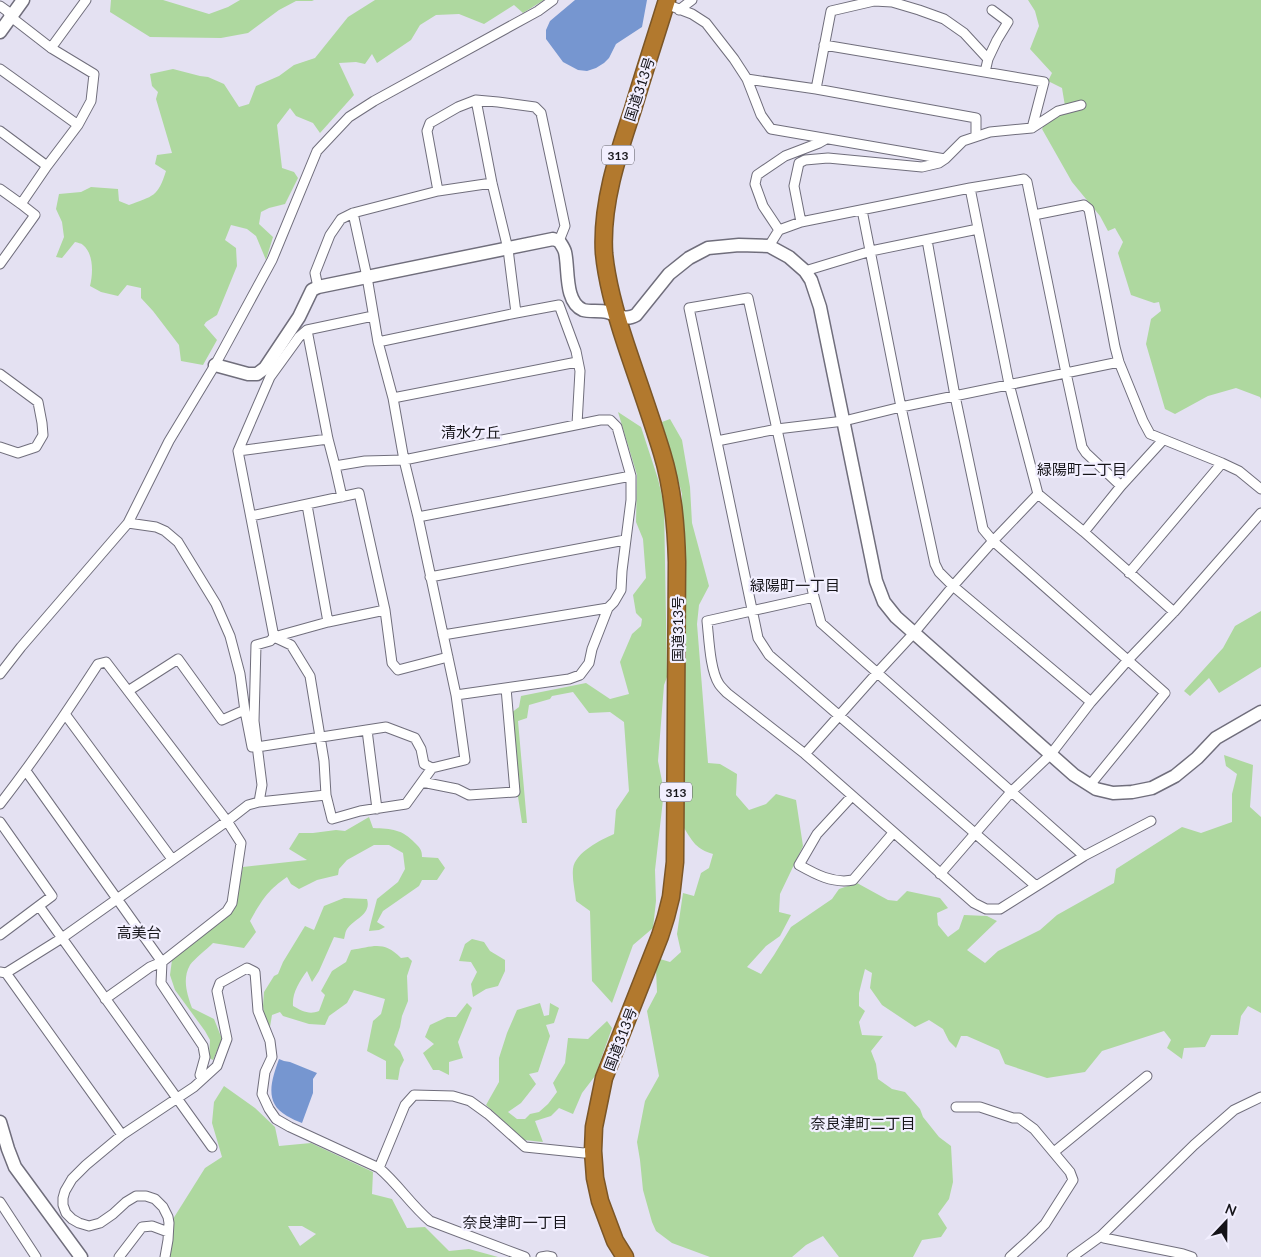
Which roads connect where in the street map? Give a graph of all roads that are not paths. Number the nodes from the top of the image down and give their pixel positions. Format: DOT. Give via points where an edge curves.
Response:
graph roads {
  1 [pos="22,0"];
  2 [pos="86,0"];
  3 [pos="553,0"];
  4 [pos="692,0"];
  5 [pos="882,1"];
  6 [pos="671,5"];
  7 [pos="0,6"];
  8 [pos="992,10"];
  9 [pos="11,17"];
  10 [pos="0,32"];
  11 [pos="824,45"];
  12 [pos="50,48"];
  13 [pos="988,59"];
  14 [pos="0,69"];
  15 [pos="985,72"];
  16 [pos="747,80"];
  17 [pos="816,89"];
  18 [pos="476,100"];
  19 [pos="1081,105"];
  20 [pos="78,125"];
  21 [pos="1032,128"];
  22 [pos="0,131"];
  23 [pos="976,136"];
  24 [pos="826,139"];
  25 [pos="945,159"];
  26 [pos="47,166"];
  27 [pos="492,183"];
  28 [pos="970,188"];
  29 [pos="0,189"];
  30 [pos="438,191"];
  31 [pos="21,204"];
  32 [pos="862,210"];
  33 [pos="353,213"];
  34 [pos="1034,216"];
  35 [pos="801,222"];
  36 [pos="978,229"];
  37 [pos="779,230"];
  38 [pos="927,240"];
  39 [pos="559,241"];
  40 [pos="769,246"];
  41 [pos="508,249"];
  42 [pos="870,251"];
  43 [pos="2,258"];
  44 [pos="806,271"];
  45 [pos="367,277"];
  46 [pos="318,288"];
  47 [pos="516,313"];
  48 [pos="373,316"];
  49 [pos="617,316"];
  50 [pos="306,330"];
  51 [pos="378,342"];
  52 [pos="578,362"];
  53 [pos="1119,362"];
  54 [pos="215,365"];
  55 [pos="1066,373"];
  56 [pos="0,374"];
  57 [pos="1009,384"];
  58 [pos="955,396"];
  59 [pos="393,398"];
  60 [pos="901,407"];
  61 [pos="844,421"];
  62 [pos="577,424"];
  63 [pos="777,429"];
  64 [pos="328,439"];
  65 [pos="1163,440"];
  66 [pos="717,441"];
  67 [pos="0,447"];
  68 [pos="238,451"];
  69 [pos="404,460"];
  70 [pos="1222,463"];
  71 [pos="335,466"];
  72 [pos="631,476"];
  73 [pos="1121,486"];
  74 [pos="1261,489"];
  75 [pos="1038,494"];
  76 [pos="342,497"];
  77 [pos="306,504"];
  78 [pos="1261,513"];
  79 [pos="251,516"];
  80 [pos="418,516"];
  81 [pos="128,523"];
  82 [pos="1084,532"];
  83 [pos="625,540"];
  84 [pos="993,541"];
  85 [pos="1129,573"];
  86 [pos="430,577"];
  87 [pos="953,586"];
  88 [pos="814,598"];
  89 [pos="608,608"];
  90 [pos="384,610"];
  91 [pos="752,611"];
  92 [pos="1174,612"];
  93 [pos="328,622"];
  94 [pos="914,633"];
  95 [pos="443,635"];
  96 [pos="274,637"];
  97 [pos="448,657"];
  98 [pos="1128,660"];
  99 [pos="876,673"];
  100 [pos="0,674"];
  101 [pos="506,688"];
  102 [pos="128,691"];
  103 [pos="456,695"];
  104 [pos="1091,702"];
  105 [pos="245,711"];
  106 [pos="1261,712"];
  107 [pos="66,714"];
  108 [pos="839,716"];
  109 [pos="367,730"];
  110 [pos="320,737"];
  111 [pos="257,747"];
  112 [pos="805,754"];
  113 [pos="1051,754"];
  114 [pos="432,768"];
  115 [pos="26,771"];
  116 [pos="422,782"];
  117 [pos="1090,786"];
  118 [pos="1012,792"];
  119 [pos="326,795"];
  120 [pos="852,796"];
  121 [pos="259,802"];
  122 [pos="0,804"];
  123 [pos="377,809"];
  124 [pos="227,821"];
  125 [pos="1151,821"];
  126 [pos="0,822"];
  127 [pos="894,833"];
  128 [pos="975,834"];
  129 [pos="1084,856"];
  130 [pos="172,859"];
  131 [pos="940,874"];
  132 [pos="1036,886"];
  133 [pos="117,899"];
  134 [pos="39,906"];
  135 [pos="0,935"];
  136 [pos="62,938"];
  137 [pos="162,962"];
  138 [pos="3,972"];
  139 [pos="105,999"];
  140 [pos="1147,1076"];
  141 [pos="202,1079"];
  142 [pos="1261,1097"];
  143 [pos="177,1098"];
  144 [pos="956,1107"];
  145 [pos="0,1122"];
  146 [pos="122,1134"];
  147 [pos="212,1147"];
  148 [pos="593,1151"];
  149 [pos="4,1152"];
  150 [pos="1054,1152"];
  151 [pos="379,1168"];
  152 [pos="0,1202"];
  153 [pos="168,1232"];
  154 [pos="1101,1236"];
  155 [pos="1182,1255"];
  156 [pos="36,1257"];
  157 [pos="81,1257"];
  158 [pos="119,1257"];
  159 [pos="165,1257"];
  160 [pos="524,1257"];
  161 [pos="541,1257"];
  162 [pos="552,1257"];
  163 [pos="625,1257"];
  164 [pos="1010,1257"];
  165 [pos="1072,1257"];
  166 [pos="1192,1257"];
  1 -- 9 [label="street"];
  2 -- 12 [label="street"];
  3 -- 54 [label="street" via="374,101 349,117 317,151 272,260"];
  4 -- 6 [label="street"];
  5 -- 11 [label="street" via="831,11"];
  5 -- 13 [label="street" via="944,19 964,33"];
  6 -- 16 [label="street" via="706,23"];
  6 -- 49 [label="highway, 国道313号 / 313" via="617,159 610,188 604,254 608,286"];
  7 -- 9 [label="street"];
  8 -- 13 [label="street" via="1008,22"];
  9 -- 10 [label="street"];
  9 -- 12 [label="street"];
  11 -- 15 [label="street"];
  11 -- 17 [label="street"];
  12 -- 20 [label="street" via="94,74 90,101"];
  13 -- 15 [label="street"];
  14 -- 20 [label="street"];
  15 -- 21 [label="street" via="1044,82"];
  16 -- 17 [label="street"];
  16 -- 24 [label="street" via="761,115 771,129"];
  17 -- 23 [label="street" via="976,118"];
  18 -- 27 [label="street"];
  18 -- 30 [label="street" via="430,123 427,131"];
  18 -- 39 [label="street" via="535,107 541,113 565,226"];
  19 -- 21 [label="street" via="1058,112"];
  20 -- 26 [label="street"];
  21 -- 23 [label="street"];
  22 -- 26 [label="street"];
  23 -- 25 [label="street" via="963,140"];
  24 -- 25 [label="street"];
  24 -- 37 [label="street" via="785,156 758,176 754,184 763,206"];
  25 -- 35 [label="street" via="939,164 922,167 828,158 805,160 799,163 794,186"];
  26 -- 31 [label="street"];
  27 -- 30 [label="street"];
  27 -- 41 [label="street"];
  28 -- 32 [label="street"];
  28 -- 34 [label="street" via="1024,179"];
  28 -- 36 [label="street"];
  29 -- 31 [label="street"];
  30 -- 33 [label="street"];
  31 -- 43 [label="street" via="35,215"];
  32 -- 35 [label="street"];
  32 -- 42 [label="street"];
  33 -- 45 [label="street"];
  33 -- 46 [label="street" via="341,219 330,235 315,273"];
  34 -- 53 [label="street" via="1084,205 1089,209"];
  34 -- 55 [label="street"];
  35 -- 37 [label="street"];
  36 -- 38 [label="street"];
  36 -- 57 [label="street"];
  37 -- 40 [label="street"];
  38 -- 42 [label="street"];
  38 -- 58 [label="street"];
  39 -- 41 [label="street" via="554,239"];
  39 -- 49 [label="street" via="565,252 574,302 583,310 604,311"];
  40 -- 44 [label="street"];
  40 -- 49 [label="street" via="708,248 669,274 636,315 631,318"];
  41 -- 45 [label="street"];
  41 -- 47 [label="street"];
  42 -- 44 [label="street"];
  42 -- 60 [label="street"];
  44 -- 61 [label="street" via="820,307"];
  45 -- 46 [label="street"];
  45 -- 48 [label="street"];
  46 -- 54 [label="street" via="312,290 299,317 258,374"];
  47 -- 51 [label="street"];
  47 -- 52 [label="street" via="560,305"];
  48 -- 50 [label="street"];
  48 -- 51 [label="street"];
  49 -- 148 [label="highway, 国道313号 / 313" via="662,453 675,512 675,862 672,897 660,936 604,1078 594,1127"];
  50 -- 64 [label="street"];
  50 -- 68 [label="street" via="270,377"];
  51 -- 59 [label="street"];
  52 -- 59 [label="street"];
  52 -- 62 [label="street"];
  53 -- 55 [label="street"];
  53 -- 65 [label="street" via="1150,434"];
  54 -- 81 [label="street" via="168,441"];
  55 -- 57 [label="street"];
  55 -- 73 [label="street" via="1082,447"];
  56 -- 67 [label="street" via="38,402 43,435 36,447 27,450 18,452"];
  57 -- 58 [label="street"];
  57 -- 75 [label="street"];
  58 -- 60 [label="street"];
  58 -- 84 [label="street" via="983,529"];
  59 -- 69 [label="street"];
  60 -- 61 [label="street"];
  60 -- 87 [label="street" via="935,564"];
  61 -- 63 [label="street"];
  61 -- 94 [label="street" via="876,581 884,602"];
  62 -- 69 [label="street"];
  62 -- 72 [label="street" via="610,420 616,427"];
  63 -- 66 [label="street"];
  63 -- 66 [label="street" via="748,298 689,308"];
  63 -- 88 [label="street"];
  64 -- 68 [label="street"];
  64 -- 71 [label="street"];
  65 -- 70 [label="street"];
  65 -- 73 [label="street"];
  66 -- 91 [label="street"];
  68 -- 79 [label="street"];
  69 -- 71 [label="street"];
  69 -- 80 [label="street"];
  70 -- 74 [label="street" via="1239,471"];
  70 -- 85 [label="street"];
  71 -- 76 [label="street"];
  72 -- 80 [label="street"];
  72 -- 83 [label="street"];
  73 -- 82 [label="street"];
  75 -- 82 [label="street"];
  75 -- 84 [label="street"];
  76 -- 77 [label="street"];
  76 -- 90 [label="street" via="359,494"];
  77 -- 79 [label="street"];
  77 -- 93 [label="street"];
  78 -- 92 [label="street"];
  79 -- 96 [label="street"];
  80 -- 86 [label="street"];
  81 -- 100 [label="street"];
  81 -- 105 [label="street" via="165,530 178,542 216,604 230,636"];
  82 -- 85 [label="street"];
  83 -- 86 [label="street"];
  83 -- 89 [label="street" via="622,590"];
  84 -- 87 [label="street"];
  84 -- 98 [label="street"];
  85 -- 92 [label="street"];
  86 -- 95 [label="street"];
  87 -- 94 [label="street"];
  87 -- 104 [label="street"];
  88 -- 91 [label="street"];
  88 -- 99 [label="street" via="820,622"];
  89 -- 95 [label="street"];
  89 -- 101 [label="street" via="589,663 580,675"];
  90 -- 93 [label="street"];
  90 -- 97 [label="street" via="392,663 398,670"];
  91 -- 108 [label="street" via="758,638 769,655"];
  91 -- 112 [label="street" via="707,621 714,675 727,693"];
  92 -- 98 [label="street"];
  93 -- 96 [label="street"];
  94 -- 99 [label="street"];
  94 -- 113 [label="street"];
  95 -- 97 [label="street"];
  96 -- 110 [label="street" via="290,645 310,676"];
  96 -- 111 [label="street" via="270,642 256,646 254,721"];
  97 -- 103 [label="street"];
  98 -- 104 [label="street"];
  98 -- 117 [label="street" via="1166,693"];
  99 -- 108 [label="street"];
  99 -- 118 [label="street"];
  101 -- 103 [label="street"];
  101 -- 116 [label="street" via="515,792 470,795"];
  102 -- 105 [label="street" via="178,659 222,720"];
  102 -- 107 [label="street" via="106,662 98,664"];
  102 -- 124 [label="street"];
  103 -- 114 [label="street" via="465,760"];
  104 -- 113 [label="street"];
  105 -- 111 [label="street" via="252,747"];
  106 -- 117 [label="street" via="1216,738 1175,776 1152,788 1113,793"];
  107 -- 115 [label="street"];
  107 -- 130 [label="street"];
  108 -- 112 [label="street"];
  108 -- 128 [label="street"];
  109 -- 110 [label="street"];
  109 -- 114 [label="street" via="386,727 415,738 424,764"];
  109 -- 123 [label="street"];
  110 -- 111 [label="street"];
  110 -- 119 [label="street"];
  111 -- 121 [label="street" via="262,785"];
  112 -- 120 [label="street"];
  113 -- 117 [label="street"];
  113 -- 118 [label="street"];
  114 -- 116 [label="street"];
  115 -- 122 [label="street"];
  115 -- 133 [label="street"];
  116 -- 123 [label="street" via="406,804"];
  118 -- 128 [label="street"];
  118 -- 129 [label="street"];
  119 -- 121 [label="street"];
  119 -- 123 [label="street" via="332,819"];
  120 -- 127 [label="street"];
  120 -- 127 [label="street" via="817,834 799,865 832,880 853,880"];
  121 -- 124 [label="street" via="248,805"];
  124 -- 130 [label="street"];
  124 -- 137 [label="street" via="241,843 232,903 227,911"];
  125 -- 129 [label="street"];
  126 -- 134 [label="street" via="52,896"];
  127 -- 131 [label="street"];
  128 -- 131 [label="street"];
  128 -- 132 [label="street"];
  129 -- 132 [label="street"];
  130 -- 133 [label="street"];
  131 -- 132 [label="street" via="986,909 1000,909"];
  133 -- 136 [label="street"];
  133 -- 137 [label="street"];
  134 -- 135 [label="street"];
  134 -- 136 [label="street"];
  136 -- 138 [label="street"];
  136 -- 139 [label="street"];
  137 -- 139 [label="street"];
  137 -- 141 [label="street" via="161,983 203,1046 206,1057 200,1076"];
  138 -- 146 [label="street"];
  139 -- 143 [label="street"];
  140 -- 150 [label="street"];
  141 -- 143 [label="street"];
  141 -- 151 [label="street" via="217,1066 227,1039 217,991 220,983 247,968 255,972 258,1011 270,1041 272,1057 265,1072 262,1094 269,1109 276,1119 290,1127"];
  142 -- 154 [label="street" via="1226,1117"];
  143 -- 146 [label="street"];
  143 -- 147 [label="street"];
  144 -- 150 [label="street" via="980,1107 1019,1118 1034,1129"];
  145 -- 149 [label="street"];
  146 -- 153 [label="street" via="72,1179 63,1198 66,1213 79,1224 89,1226 100,1223 136,1196 146,1196 163,1207 168,1217"];
  148 -- 151 [label="street" via="584,1153 525,1146 470,1101 453,1096 414,1094 405,1105"];
  148 -- 163 [label="highway, 国道313号 / 313" via="600,1201 615,1241"];
  149 -- 157 [label="street"];
  150 -- 164 [label="street" via="1073,1180 1045,1224"];
  151 -- 160 [label="street" via="430,1221"];
  152 -- 156 [label="street"];
  153 -- 158 [label="street" via="152,1226 142,1227"];
  153 -- 159 [label="street"];
  154 -- 155 [label="street"];
  154 -- 165 [label="street"];
  155 -- 166 [label="street"];
  161 -- 162 [label="street"];
}
